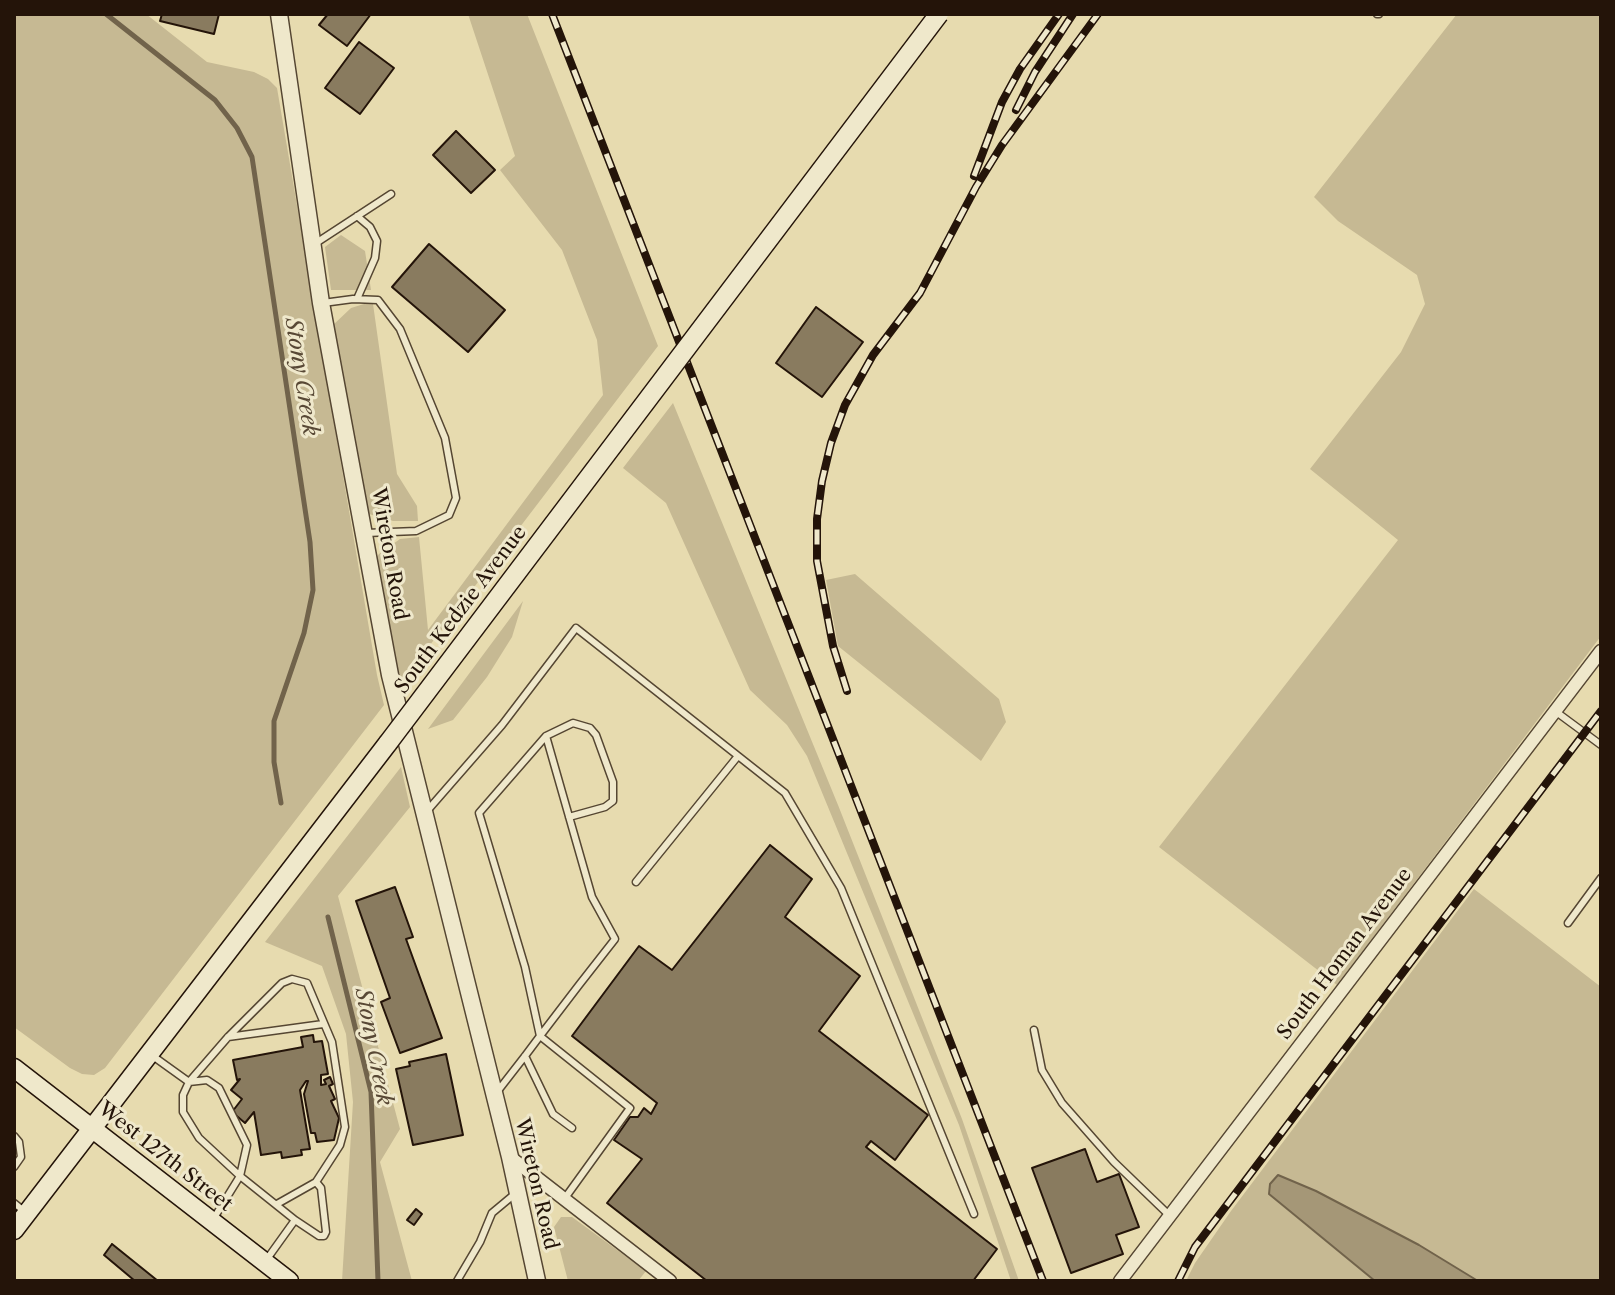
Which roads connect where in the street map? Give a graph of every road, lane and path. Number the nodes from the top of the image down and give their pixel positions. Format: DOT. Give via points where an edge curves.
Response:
graph roads {
  1 [pos="279,14"];
  2 [pos="939,14"];
  3 [pos="391,194"];
  4 [pos="357,216"];
  5 [pos="313,245"];
  6 [pos="357,299"];
  7 [pos="321,303"];
  8 [pos="366,533"];
  9 [pos="1601,651"];
  10 [pos="1555,711"];
  11 [pos="546,736"];
  12 [pos="1601,745"];
  13 [pos="738,756"];
  14 [pos="425,813"];
  15 [pos="569,817"];
  16 [pos="1601,878"];
  17 [pos="636,882"];
  18 [pos="1568,923"];
  19 [pos="323,1024"];
  20 [pos="1034,1030"];
  21 [pos="540,1036"];
  22 [pos="228,1037"];
  23 [pos="150,1054"];
  24 [pos="525,1056"];
  25 [pos="14,1068"];
  26 [pos="189,1082"];
  27 [pos="495,1095"];
  28 [pos="92,1128"];
  29 [pos="572,1128"];
  30 [pos="14,1136"];
  31 [pos="510,1157"];
  32 [pos="14,1167"];
  33 [pos="240,1176"];
  34 [pos="316,1182"];
  35 [pos="518,1191"];
  36 [pos="564,1199"];
  37 [pos="277,1204"];
  38 [pos="20,1208"];
  39 [pos="974,1214"];
  40 [pos="1170,1216"];
  41 [pos="295,1220"];
  42 [pos="213,1221"];
  43 [pos="14,1230"];
  44 [pos="276,1274"];
  45 [pos="457,1281"];
  46 [pos="537,1281"];
  47 [pos="670,1281"];
  48 [pos="1120,1281"];
  1 -- 5 [label="street, Wireton Road"];
  2 -- 23 [label="main road, South Kedzie Avenue, bridge"];
  3 -- 4 [label="lane"];
  4 -- 5 [label="lane"];
  4 -- 6 [label="lane" via="377,241"];
  5 -- 7 [label="street, Wireton Road"];
  6 -- 7 [label="lane"];
  6 -- 8 [label="lane" via="378,300 400,329 445,438 456,498 449,515 416,531"];
  7 -- 8 [label="street, Wireton Road"];
  8 -- 14 [label="street, Wireton Road" via="390,675"];
  9 -- 10 [label="street, South Homan Avenue"];
  10 -- 12 [label="lane"];
  10 -- 40 [label="street, South Homan Avenue"];
  11 -- 15 [label="lane"];
  11 -- 15 [label="lane" via="573,723 590,728 613,782 613,801"];
  11 -- 21 [label="lane" via="479,813"];
  13 -- 14 [label="lane" via="576,628 502,725"];
  13 -- 17 [label="lane"];
  13 -- 39 [label="lane" via="785,793 841,888"];
  14 -- 27 [label="street, Wireton Road"];
  15 -- 21 [label="lane" via="592,897 615,939"];
  16 -- 18 [label="lane"];
  19 -- 22 [label="lane"];
  19 -- 22 [label="lane" via="307,983 292,979"];
  19 -- 34 [label="lane" via="332,1042 345,1127"];
  20 -- 40 [label="lane" via="1042,1070 1062,1103"];
  21 -- 24 [label="lane"];
  21 -- 36 [label="lane" via="630,1108"];
  22 -- 26 [label="lane"];
  23 -- 26 [label="lane"];
  23 -- 28 [label="main road, South Kedzie Avenue"];
  24 -- 27 [label="lane"];
  24 -- 29 [label="lane" via="553,1114"];
  25 -- 28 [label="main road, West 127th Street"];
  26 -- 33 [label="lane" via="183,1112 199,1138"];
  26 -- 33 [label="lane" via="207,1080 219,1088 247,1145"];
  27 -- 31 [label="street, Wireton Road"];
  28 -- 38 [label="main road, South Kedzie Avenue"];
  28 -- 42 [label="main road, West 127th Street"];
  30 -- 32 [label="lane" via="21,1157"];
  31 -- 35 [label="street, Wireton Road"];
  31 -- 36 [label="street"];
  33 -- 37 [label="lane"];
  33 -- 42 [label="lane"];
  34 -- 37 [label="lane"];
  34 -- 41 [label="lane" via="321,1188 324,1236"];
  35 -- 45 [label="lane" via="492,1213"];
  35 -- 46 [label="street, Wireton Road"];
  36 -- 47 [label="street"];
  37 -- 41 [label="lane"];
  38 -- 43 [label="main road, South Kedzie Avenue"];
  40 -- 48 [label="street, South Homan Avenue"];
  41 -- 44 [label="lane"];
  42 -- 44 [label="main road, West 127th Street"];
}
